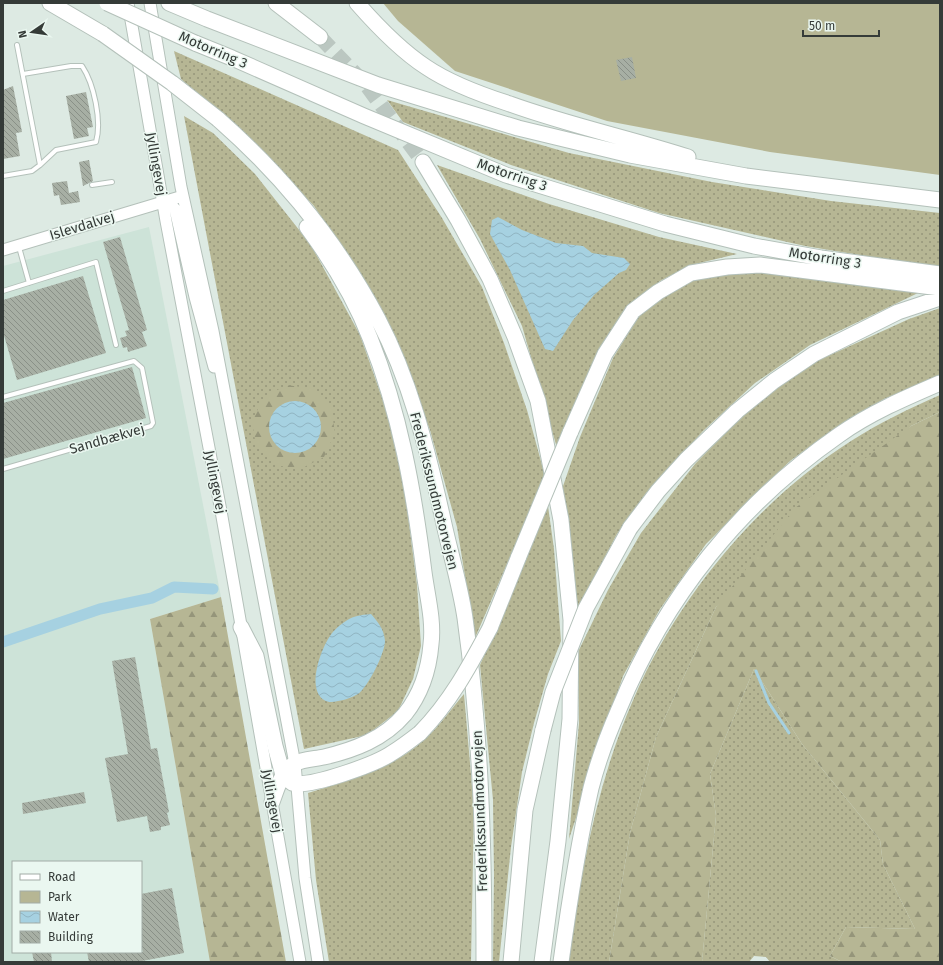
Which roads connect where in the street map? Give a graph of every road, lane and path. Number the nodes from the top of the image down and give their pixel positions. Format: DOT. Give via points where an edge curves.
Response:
graph roads {
  1 [pos="50,3"];
  2 [pos="107,3"];
  3 [pos="128,3"];
  4 [pos="150,3"];
  5 [pos="169,3"];
  6 [pos="276,3"];
  7 [pos="357,3"];
  8 [pos="320,37"];
  9 [pos="17,45"];
  10 [pos="23,74"];
  11 [pos="253,151"];
  12 [pos="423,162"];
  13 [pos="40,165"];
  14 [pos="3,176"];
  15 [pos="746,176"];
  16 [pos="112,182"];
  17 [pos="92,185"];
  18 [pos="183,196"];
  19 [pos="940,200"];
  20 [pos="162,203"];
  21 [pos="19,245"];
  22 [pos="3,250"];
  23 [pos="940,274"];
  24 [pos="29,283"];
  25 [pos="940,288"];
  26 [pos="3,291"];
  27 [pos="940,298"];
  28 [pos="116,344"];
  29 [pos="940,383"];
  30 [pos="225,394"];
  31 [pos="3,397"];
  32 [pos="3,469"];
  33 [pos="241,627"];
  34 [pos="295,764"];
  35 [pos="283,774"];
  36 [pos="297,784"];
  37 [pos="272,802"];
  38 [pos="300,962"];
  39 [pos="318,962"];
  40 [pos="484,962"];
  41 [pos="511,962"];
  42 [pos="542,962"];
  43 [pos="561,962"];
  1 -- 11 [label="highway, Frederikssundmotorvejen, bridge" via="103,34 172,83 218,119"];
  2 -- 23 [label="highway, Motorring 3, bridge" via="364,116 506,175 665,224 754,246"];
  3 -- 20 [label="street, Jyllingevej"];
  4 -- 18 [label="street, Jyllingevej"];
  5 -- 15 [label="highway, Motorring 3" via="378,85 518,128 630,155"];
  6 -- 8 [label="highway"];
  7 -- 15 [label="highway" via="385,34 427,67 478,93 555,120 650,145"];
  9 -- 10 [label="lane"];
  10 -- 13 [label="lane"];
  10 -- 13 [label="lane" via="82,66 88,74 94,92 99,131 96,142 56,150"];
  11 -- 34 [label="highway" via="318,241 346,288 370,337 392,404 406,460 416,511 432,642 421,688 405,714 374,740 352,750"];
  11 -- 40 [label="highway, Frederikssundmotorvejen" via="313,217 363,292 394,357 417,417 431,465 464,616 477,728 484,852"];
  12 -- 42 [label="highway" via="490,279 515,336 538,401 561,520 571,620 570,719 558,841"];
  13 -- 14 [label="lane" via="32,171"];
  15 -- 19 [label="highway"];
  16 -- 17 [label="lane"];
  18 -- 20 [label="street, Islevdalvej"];
  18 -- 30 [label="street, Jyllingevej"];
  20 -- 21 [label="street, Islevdalvej"];
  20 -- 30 [label="street" via="170,204 175,209 211,360"];
  20 -- 33 [label="street, Jyllingevej"];
  21 -- 22 [label="street, Islevdalvej"];
  21 -- 24 [label="lane"];
  24 -- 26 [label="lane"];
  24 -- 28 [label="lane" via="96,262"];
  25 -- 36 [label="highway, bridge" via="760,265 726,267 691,273 658,292 633,311 604,354 490,628 456,690 420,733 391,754 351,772"];
  27 -- 41 [label="highway, bridge" via="898,312 814,354 774,381 737,411 672,476 630,528 586,608 553,692 525,810"];
  29 -- 43 [label="highway" via="889,404 840,434 794,470 753,506 716,546 671,606 634,673 611,728 591,787"];
  30 -- 34 [label="street, Jyllingevej"];
  31 -- 32 [label="lane, Sandbækvej" via="134,362 142,368 153,423 151,426"];
  33 -- 35 [label="highway" via="256,656"];
  33 -- 37 [label="street, Jyllingevej"];
  34 -- 35 [label="highway"];
  34 -- 36 [label="street, Jyllingevej"];
  35 -- 36 [label="highway"];
  35 -- 37 [label="highway"];
  36 -- 39 [label="street, Jyllingevej" via="305,878"];
  37 -- 38 [label="street, Jyllingevej"];
}
